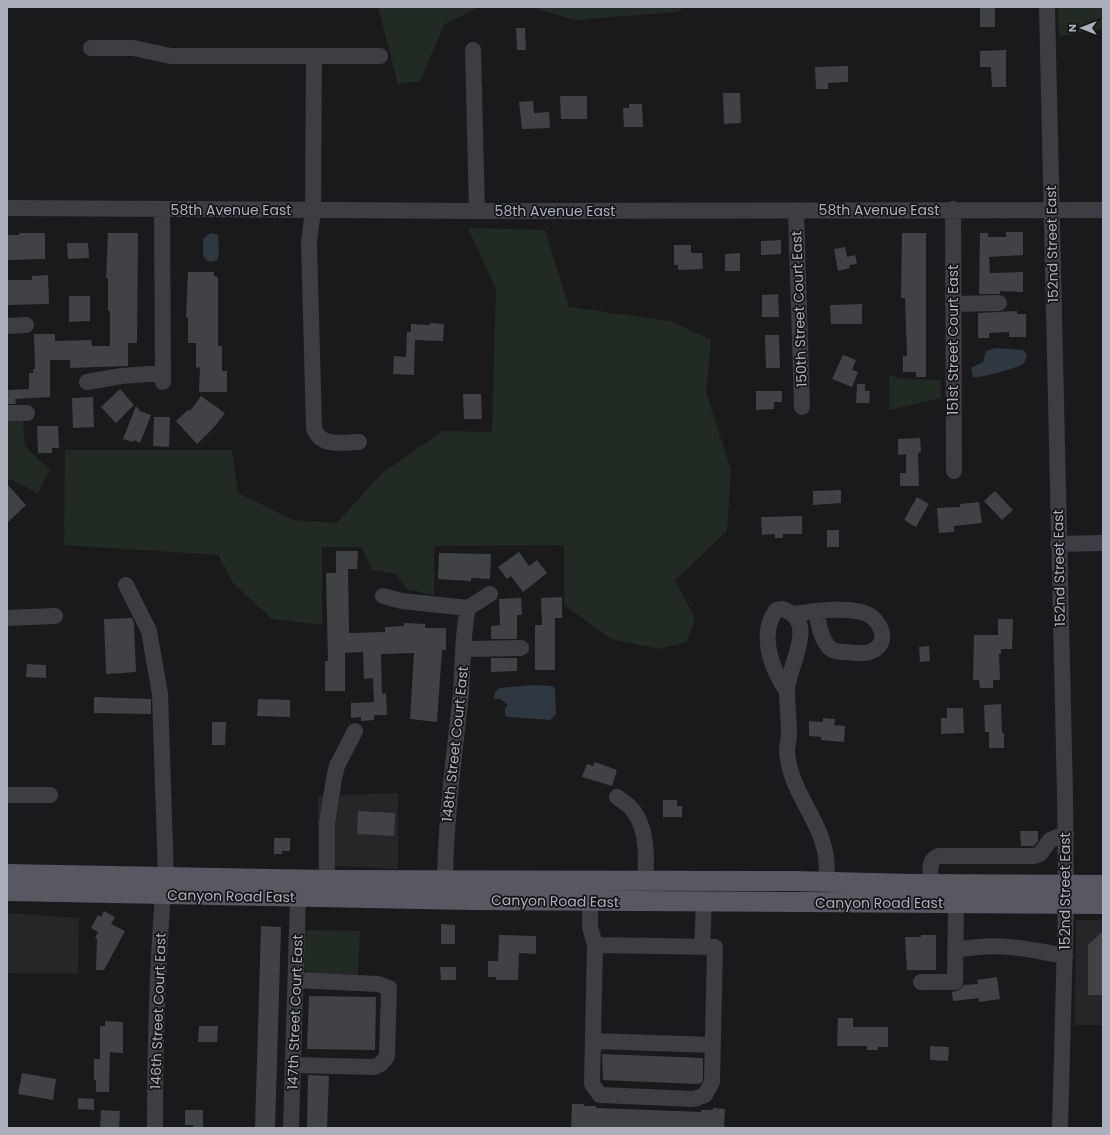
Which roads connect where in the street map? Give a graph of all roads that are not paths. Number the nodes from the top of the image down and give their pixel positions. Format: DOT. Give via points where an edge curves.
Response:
graph roads {
  1 [pos="1047,7"];
  2 [pos="91,48"];
  3 [pos="473,50"];
  4 [pos="314,56"];
  5 [pos="380,56"];
  6 [pos="7,208"];
  7 [pos="162,209"];
  8 [pos="953,209"];
  9 [pos="312,210"];
  10 [pos="1051,210"];
  11 [pos="1103,210"];
  12 [pos="477,211"];
  13 [pos="796,211"];
  14 [pos="954,304"];
  15 [pos="999,304"];
  16 [pos="26,325"];
  17 [pos="7,326"];
  18 [pos="87,382"];
  19 [pos="802,407"];
  20 [pos="27,412"];
  21 [pos="7,413"];
  22 [pos="359,442"];
  23 [pos="954,470"];
  24 [pos="1103,543"];
  25 [pos="1058,544"];
  26 [pos="126,586"];
  27 [pos="490,594"];
  28 [pos="383,596"];
  29 [pos="468,608"];
  30 [pos="816,612"];
  31 [pos="794,614"];
  32 [pos="55,616"];
  33 [pos="7,618"];
  34 [pos="521,648"];
  35 [pos="464,649"];
  36 [pos="787,691"];
  37 [pos="355,731"];
  38 [pos="7,795"];
  39 [pos="50,795"];
  40 [pos="616,797"];
  41 [pos="1066,834"];
  42 [pos="7,874"];
  43 [pos="327,880"];
  44 [pos="444,880"];
  45 [pos="547,880"];
  46 [pos="645,880"];
  47 [pos="827,882"];
  48 [pos="931,884"];
  49 [pos="164,885"];
  50 [pos="1066,885"];
  51 [pos="1103,885"];
  52 [pos="7,891"];
  53 [pos="298,897"];
  54 [pos="470,900"];
  55 [pos="590,902"];
  56 [pos="704,903"];
  57 [pos="956,904"];
  58 [pos="1066,904"];
  59 [pos="1103,904"];
  60 [pos="595,945"];
  61 [pos="702,947"];
  62 [pos="956,950"];
  63 [pos="1065,956"];
  64 [pos="296,980"];
  65 [pos="921,982"];
  66 [pos="593,1041"];
  67 [pos="712,1045"];
  68 [pos="293,1064"];
  69 [pos="155,1128"];
  70 [pos="291,1128"];
  71 [pos="1060,1128"];
  1 -- 10 [label="street, 152nd Street East"];
  2 -- 4 [label="street" via="133,48 171,56"];
  3 -- 12 [label="street"];
  4 -- 5 [label="street"];
  4 -- 9 [label="street"];
  6 -- 7 [label="street, 58th Avenue East"];
  7 -- 9 [label="street, 58th Avenue East"];
  7 -- 18 [label="street" via="163,377 121,376"];
  8 -- 10 [label="street, 58th Avenue East"];
  8 -- 13 [label="street, 58th Avenue East"];
  8 -- 14 [label="street, 151st Street Court East"];
  9 -- 12 [label="street, 58th Avenue East"];
  9 -- 22 [label="street" via="309,242 314,428 322,439 330,443"];
  10 -- 11 [label="street, 58th Avenue East"];
  10 -- 25 [label="street, 152nd Street East"];
  12 -- 13 [label="street, 58th Avenue East"];
  13 -- 19 [label="street, 150th Street Court East"];
  14 -- 15 [label="street"];
  14 -- 23 [label="street, 151st Street Court East"];
  16 -- 17 [label="street"];
  20 -- 21 [label="street"];
  24 -- 25 [label="street"];
  25 -- 41 [label="street, 152nd Street East"];
  26 -- 49 [label="street, 146th Street Court East" via="149,632 160,694"];
  27 -- 29 [label="street"];
  28 -- 29 [label="street" via="402,601"];
  29 -- 35 [label="street, 148th Street Court East"];
  30 -- 31 [label="street"];
  31 -- 36 [label="street" via="799,622 800,643"];
  31 -- 36 [label="street" via="778,609 769,626 768,646 771,664"];
  32 -- 33 [label="street"];
  34 -- 35 [label="street"];
  35 -- 44 [label="street, 148th Street Court East" via="445,842"];
  36 -- 47 [label="street" via="789,767 818,832 826,857"];
  37 -- 43 [label="street" via="337,766 327,823"];
  38 -- 39 [label="street"];
  40 -- 46 [label="street" via="630,807 638,821 647,858"];
  41 -- 48 [label="street" via="1050,840 1040,854 1034,856 938,856 930,863"];
  41 -- 50 [label="street, 152nd Street East"];
  42 -- 49 [label="main road, Canyon Road East"];
  43 -- 44 [label="main road, Canyon Road East"];
  43 -- 49 [label="main road, Canyon Road East"];
  44 -- 45 [label="main road, Canyon Road East"];
  45 -- 46 [label="main road, Canyon Road East"];
  45 -- 54 [label="main road" via="544,888"];
  46 -- 47 [label="main road, Canyon Road East"];
  47 -- 48 [label="main road, Canyon Road East"];
  48 -- 50 [label="main road, Canyon Road East"];
  49 -- 52 [label="main road, Canyon Road East"];
  49 -- 53 [label="main road, Canyon Road East"];
  49 -- 69 [label="street, 146th Street Court East" via="158,964"];
  50 -- 51 [label="main road, Canyon Road East"];
  50 -- 58 [label="street, 152nd Street East"];
  53 -- 54 [label="main road, Canyon Road East"];
  53 -- 64 [label="street, 147th Street Court East"];
  54 -- 55 [label="main road, Canyon Road East"];
  55 -- 56 [label="main road, Canyon Road East"];
  55 -- 60 [label="street" via="590,927"];
  56 -- 57 [label="main road, Canyon Road East"];
  56 -- 61 [label="street"];
  57 -- 58 [label="main road, Canyon Road East"];
  57 -- 62 [label="street"];
  58 -- 59 [label="main road, Canyon Road East"];
  58 -- 63 [label="street, 152nd Street East"];
  60 -- 61 [label="street"];
  60 -- 66 [label="street"];
  61 -- 67 [label="street" via="715,947"];
  62 -- 63 [label="street" via="981,945 1005,945"];
  62 -- 65 [label="street" via="955,982"];
  63 -- 71 [label="street, 152nd Street East"];
  64 -- 68 [label="street, 147th Street Court East"];
  64 -- 68 [label="street" via="378,984 389,988 387,1056 381,1064 374,1067"];
  66 -- 67 [label="street"];
  66 -- 67 [label="street" via="592,1084 600,1095 694,1099 705,1094 712,1082"];
  68 -- 70 [label="street, 147th Street Court East"];
}
